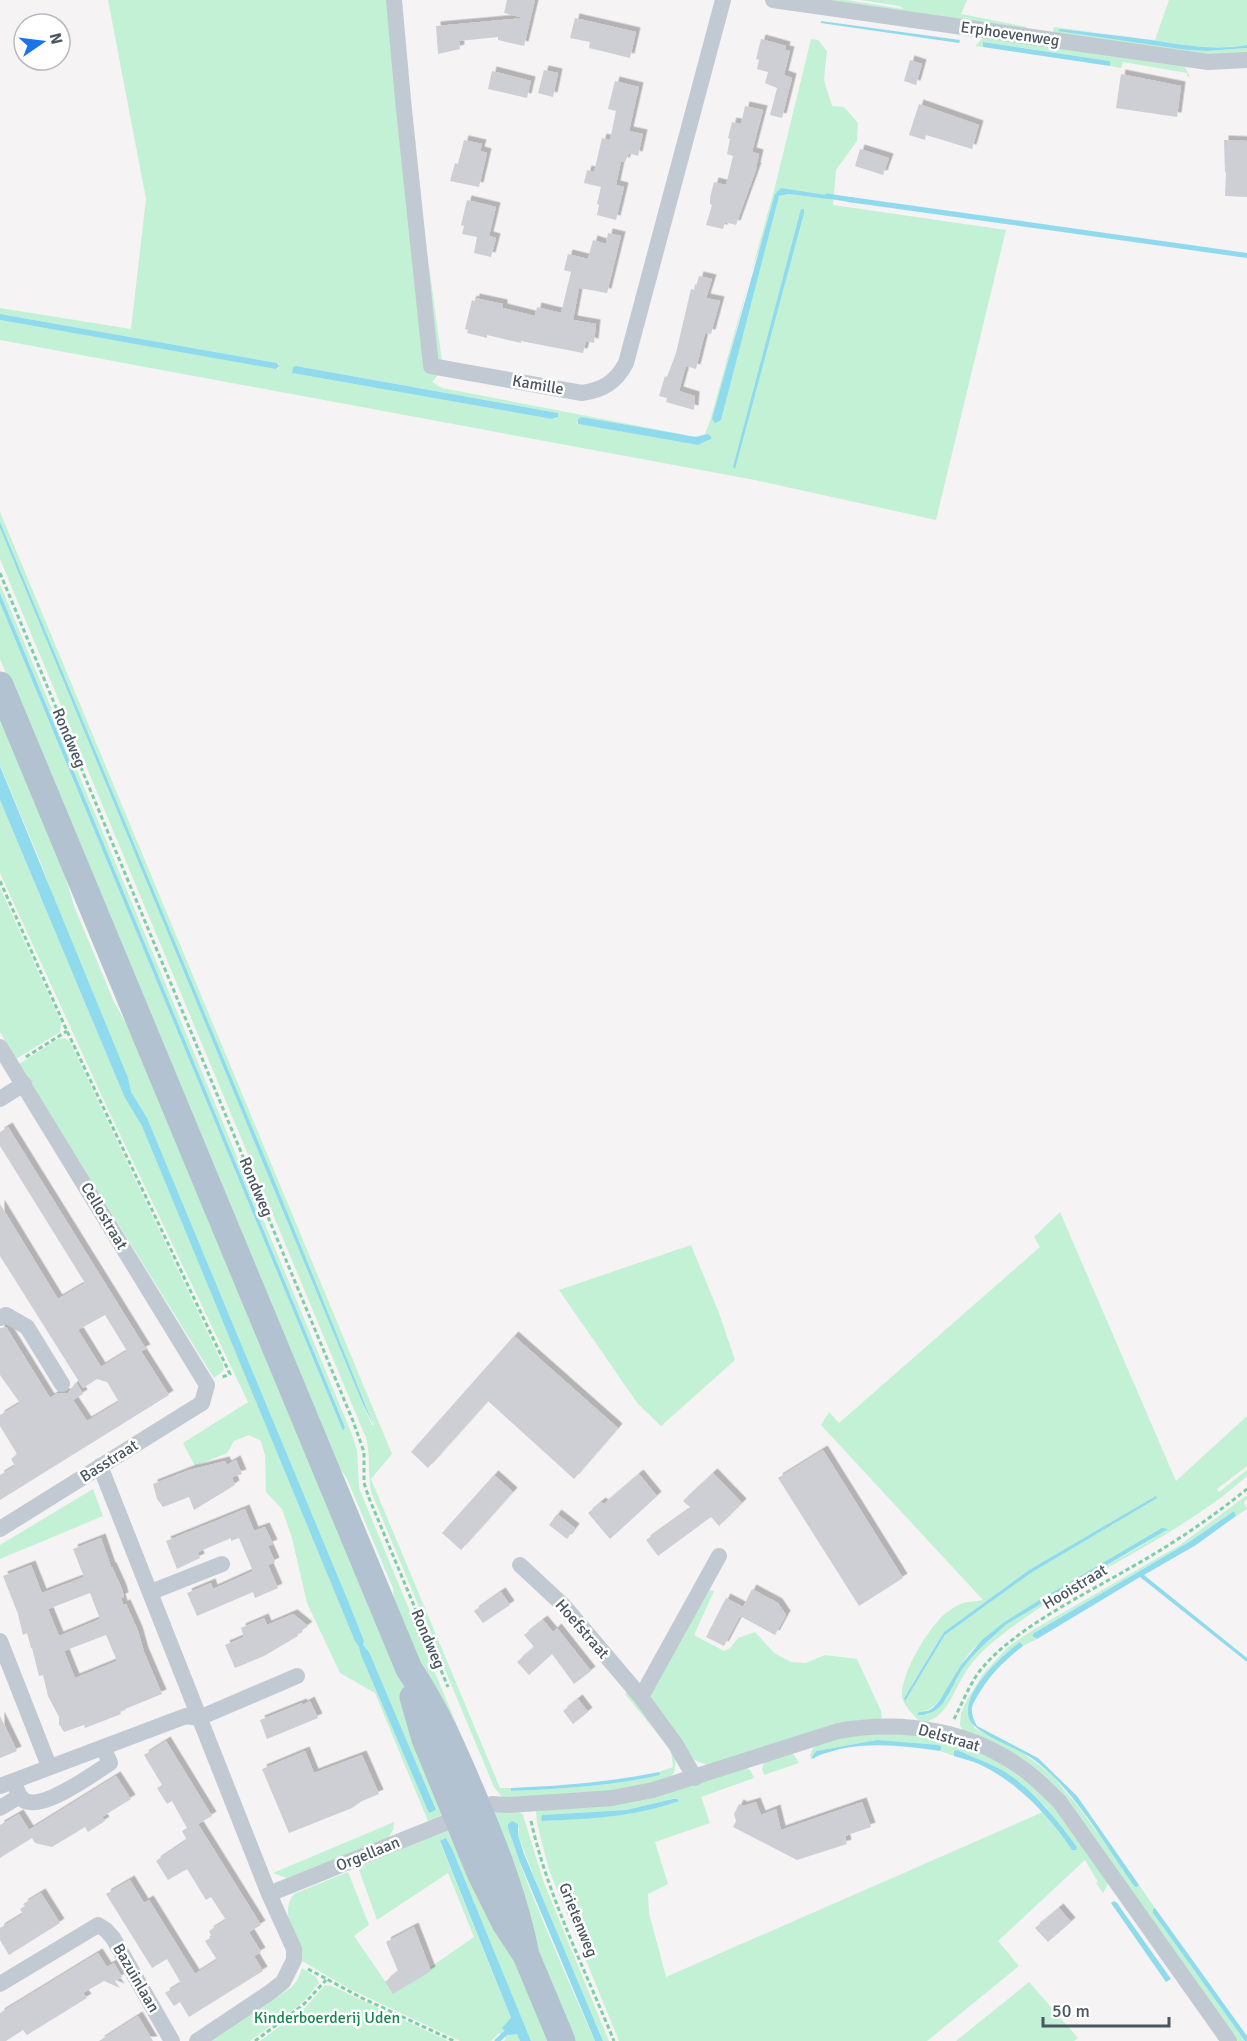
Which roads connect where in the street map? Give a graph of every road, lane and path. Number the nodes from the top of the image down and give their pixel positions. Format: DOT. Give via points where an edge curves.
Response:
graph roads {
  1 [pos="394,0"];
  2 [pos="723,0"];
  3 [pos="773,0"];
  4 [pos="800,2"];
  5 [pos="1247,60"];
  6 [pos="0,573"];
  7 [pos="0,685"];
  8 [pos="0,881"];
  9 [pos="68,1031"];
  10 [pos="0,1047"];
  11 [pos="12,1066"];
  12 [pos="24,1084"];
  13 [pos="0,1099"];
  14 [pos="0,1318"];
  15 [pos="62,1384"];
  16 [pos="207,1385"];
  17 [pos="100,1466"];
  18 [pos="1247,1490"];
  19 [pos="0,1529"];
  20 [pos="719,1556"];
  21 [pos="222,1564"];
  22 [pos="520,1565"];
  23 [pos="151,1592"];
  24 [pos="0,1641"];
  25 [pos="297,1676"];
  26 [pos="452,1697"];
  27 [pos="641,1697"];
  28 [pos="199,1718"];
  29 [pos="946,1734"];
  30 [pos="103,1747"];
  31 [pos="50,1766"];
  32 [pos="694,1778"];
  33 [pos="11,1788"];
  34 [pos="528,1804"];
  35 [pos="0,1808"];
  36 [pos="468,1813"];
  37 [pos="269,1894"];
  38 [pos="294,1960"];
  39 [pos="326,1979"];
  40 [pos="0,1984"];
  41 [pos="172,2041"];
  42 [pos="197,2041"];
  43 [pos="255,2041"];
  44 [pos="454,2041"];
  45 [pos="562,2041"];
  46 [pos="614,2041"];
  47 [pos="1229,2041"];
  1 -- 2 [label="street, Kamille" via="431,366 582,393 596,391 614,381 626,363"];
  3 -- 4 [label="street, Erphoevenweg"];
  4 -- 5 [label="street, Erphoevenweg" via="1208,62"];
  6 -- 26 [label="path, Rondweg" via="353,1421 364,1452 364,1483 369,1498"];
  7 -- 36 [label="main road, Rondweg" via="409,1669 413,1700 425,1739"];
  8 -- 9 [label="path"];
  9 -- 11 [label="path"];
  9 -- 16 [label="path" via="230,1374"];
  10 -- 11 [label="street, Cellostraat"];
  11 -- 12 [label="street, Cellostraat"];
  12 -- 13 [label="street"];
  12 -- 16 [label="street, Cellostraat"];
  14 -- 15 [label="street" via="6,1315 27,1327"];
  16 -- 17 [label="street, Basstraat" via="202,1403"];
  17 -- 19 [label="street, Basstraat"];
  17 -- 23 [label="street"];
  18 -- 29 [label="path, Hooistraat" via="1191,1532 1082,1595 1002,1648 971,1683"];
  20 -- 27 [label="street"];
  21 -- 23 [label="street"];
  22 -- 27 [label="street, Hoefstraat" via="563,1605"];
  23 -- 28 [label="street"];
  24 -- 31 [label="street"];
  25 -- 28 [label="street"];
  27 -- 32 [label="street, Hoefstraat" via="676,1745"];
  28 -- 30 [label="street" via="186,1716"];
  28 -- 37 [label="street"];
  29 -- 32 [label="street, Delstraat" via="904,1726 838,1731"];
  29 -- 47 [label="street, Delstraat" via="999,1755 1059,1801"];
  30 -- 31 [label="street"];
  30 -- 33 [label="street" via="110,1763 46,1801 27,1802"];
  31 -- 33 [label="street"];
  32 -- 34 [label="street, Delstraat" via="612,1798"];
  33 -- 35 [label="street"];
  34 -- 36 [label="street, Delstraat" via="492,1804"];
  34 -- 46 [label="path, Grietenweg" via="545,1871"];
  36 -- 37 [label="street, Orgellaan"];
  36 -- 45 [label="main road, Rondweg" via="482,1875 526,1955"];
  37 -- 38 [label="street" via="294,1949"];
  38 -- 39 [label="path"];
  38 -- 42 [label="street" via="283,1982 270,1993"];
  39 -- 43 [label="path" via="304,2004"];
  39 -- 44 [label="path"];
  40 -- 41 [label="street, Bazuinlaan" via="98,1925 113,1938"];
}
